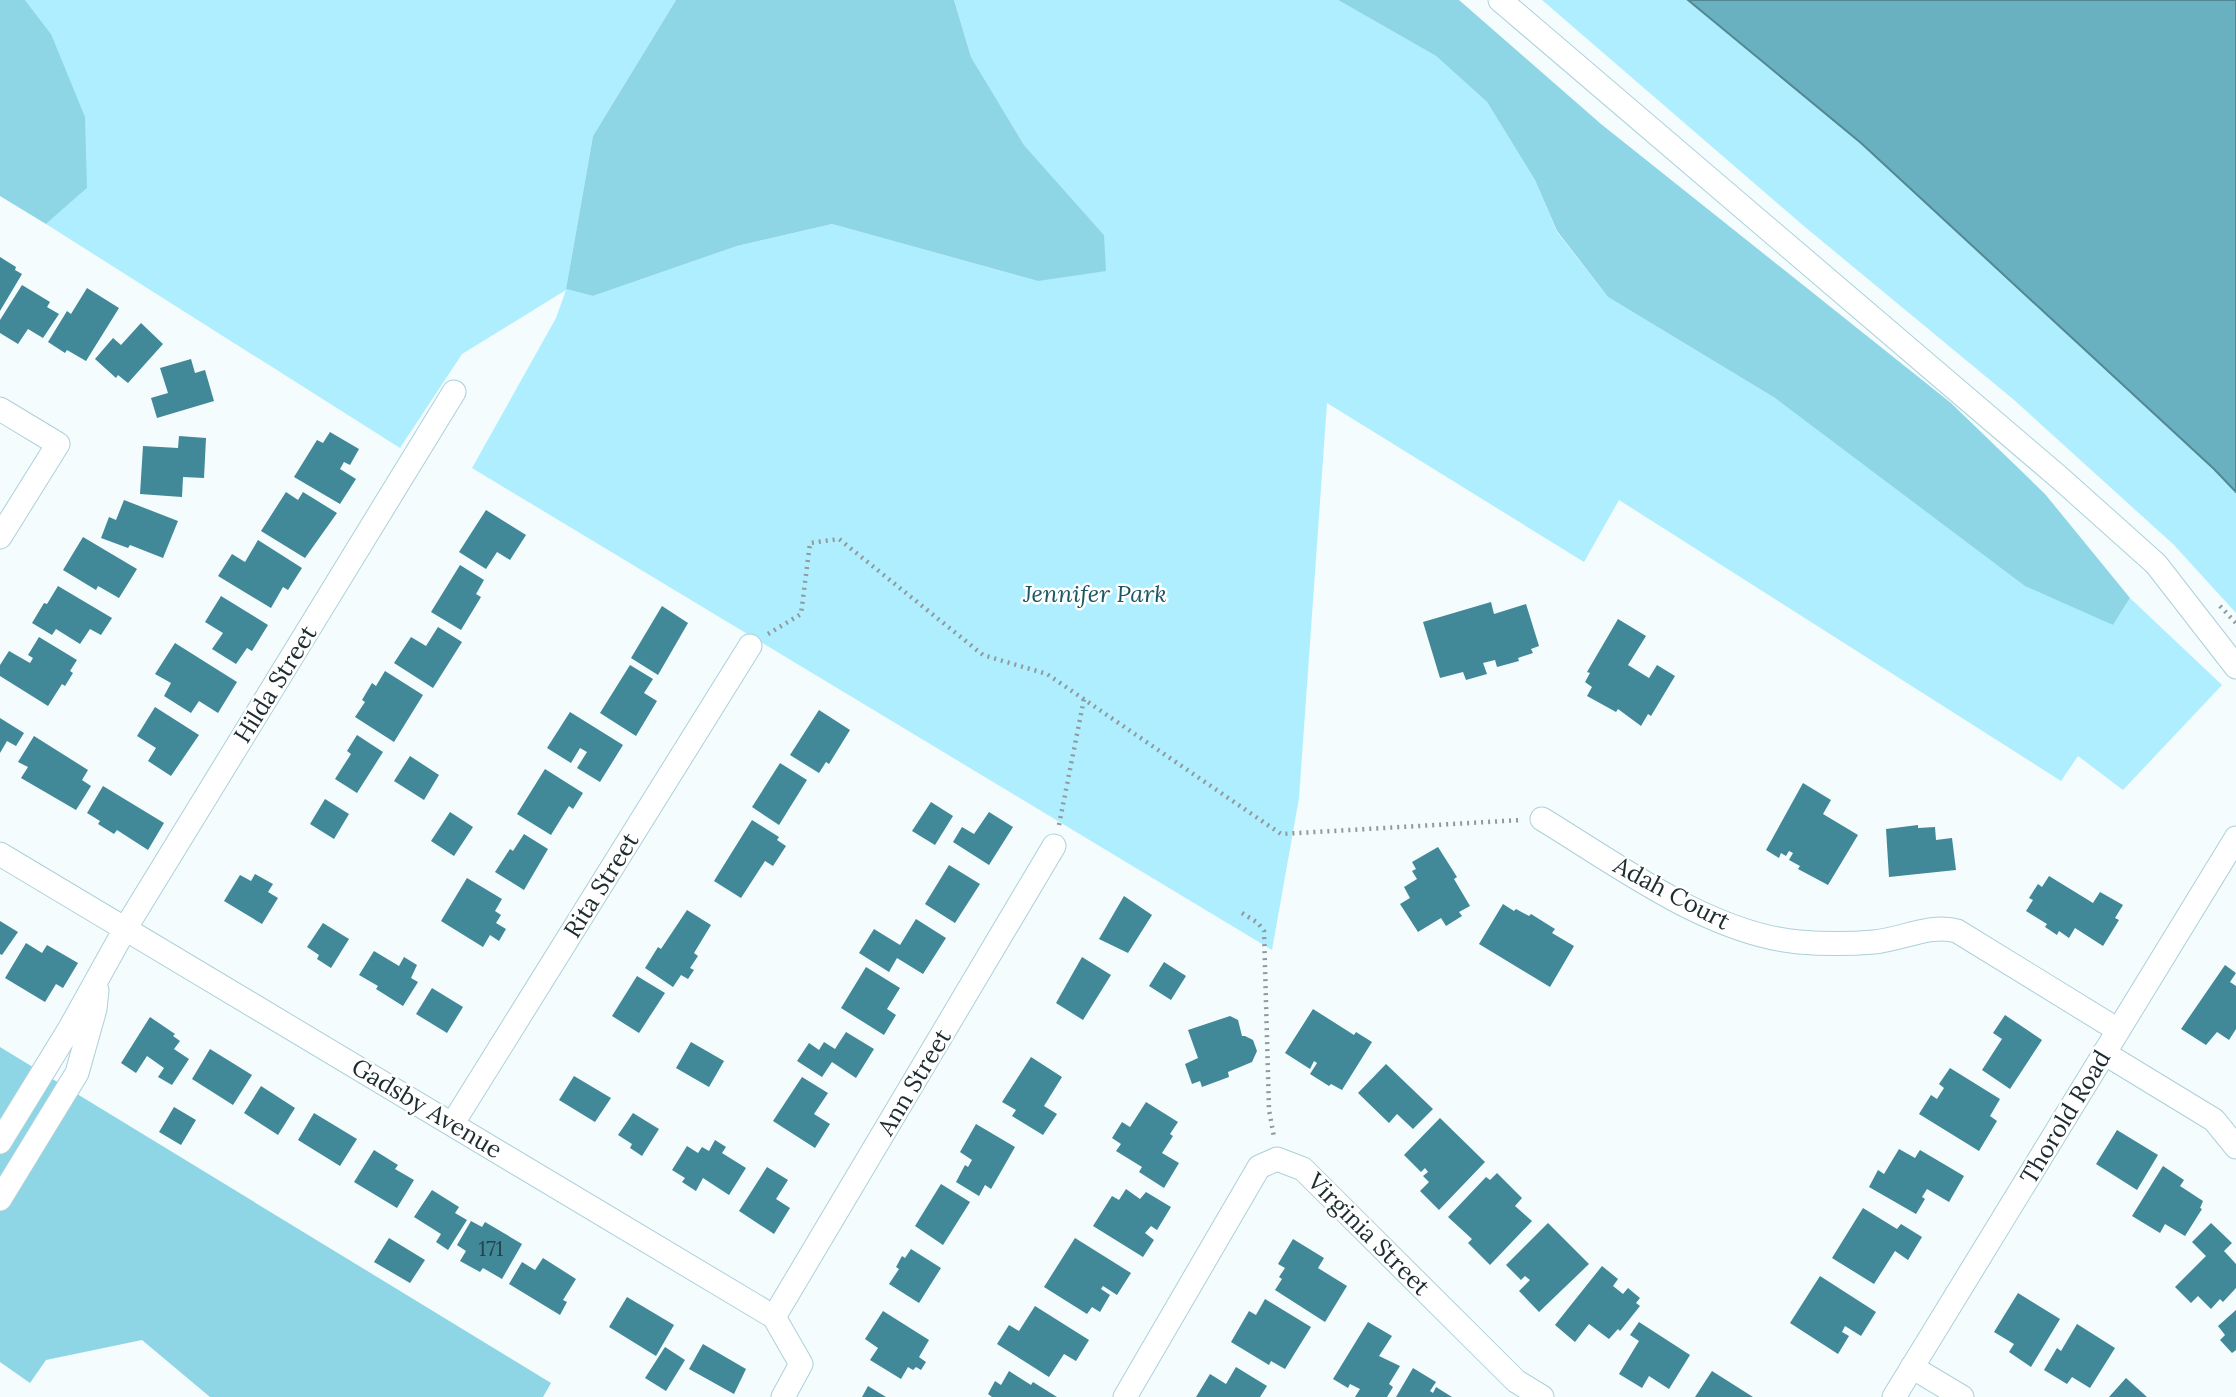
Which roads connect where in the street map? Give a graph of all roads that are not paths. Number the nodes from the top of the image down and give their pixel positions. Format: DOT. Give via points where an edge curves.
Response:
graph roads {
  1 [pos="1500,0"];
  2 [pos="454,392"];
  3 [pos="0,410"];
  4 [pos="0,537"];
  5 [pos="750,646"];
  6 [pos="2236,667"];
  7 [pos="1542,819"];
  8 [pos="2235,842"];
  9 [pos="1054,846"];
  10 [pos="0,854"];
  11 [pos="125,929"];
  12 [pos="99,976"];
  13 [pos="2118,1030"];
  14 [pos="2104,1053"];
  15 [pos="453,1123"];
  16 [pos="0,1142"];
  17 [pos="2236,1147"];
  18 [pos="0,1199"];
  19 [pos="774,1317"];
  20 [pos="1912,1367"];
  21 [pos="1511,1389"];
  22 [pos="783,1397"];
  23 [pos="1125,1397"];
  24 [pos="1542,1397"];
  25 [pos="1894,1397"];
  26 [pos="1962,1397"];
  1 -- 6 [label="street" via="2147,555"];
  2 -- 11 [label="street, Hilda Street"];
  3 -- 4 [label="street" via="58,444"];
  5 -- 15 [label="street, Rita Street"];
  7 -- 13 [label="street, Adah Court" via="1671,897 1756,935 1837,943 1957,931"];
  8 -- 13 [label="street, Thorold Road"];
  9 -- 19 [label="street, Ann Street"];
  10 -- 11 [label="street, Gadsby Avenue"];
  11 -- 12 [label="street, Hilda Street"];
  11 -- 15 [label="street, Gadsby Avenue"];
  12 -- 16 [label="street, Hilda Street"];
  12 -- 18 [label="street, Hilda Street" via="77,1073"];
  13 -- 14 [label="street, Thorold Road"];
  14 -- 17 [label="street" via="2214,1121"];
  14 -- 20 [label="street, Thorold Road"];
  15 -- 19 [label="street, Gadsby Avenue"];
  19 -- 22 [label="street, Gadsby Avenue" via="801,1364"];
  20 -- 25 [label="street, Thorold Road"];
  20 -- 26 [label="street"];
  21 -- 23 [label="street, Virginia Street" via="1303,1169 1277,1159 1259,1167"];
  21 -- 24 [label="street, Virginia Street"];
}
